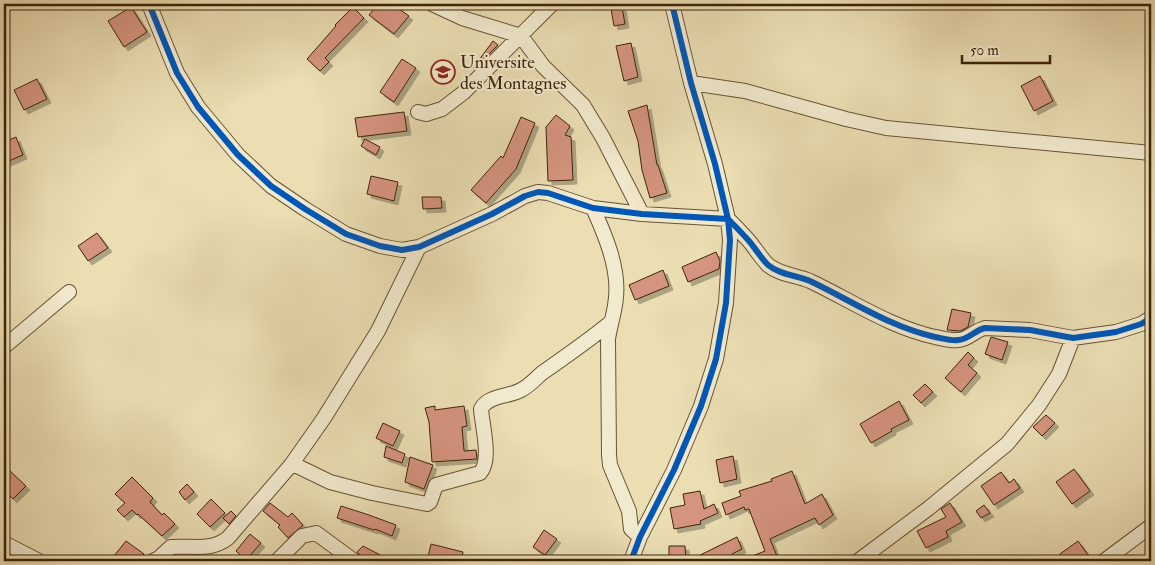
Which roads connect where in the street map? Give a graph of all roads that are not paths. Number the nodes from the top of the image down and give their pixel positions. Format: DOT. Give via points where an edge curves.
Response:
graph roads {
  1 [pos="149,4"];
  2 [pos="552,4"];
  3 [pos="672,4"];
  4 [pos="439,6"];
  5 [pos="521,36"];
  6 [pos="691,83"];
  7 [pos="418,112"];
  8 [pos="1151,153"];
  9 [pos="593,208"];
  10 [pos="642,214"];
  11 [pos="728,219"];
  12 [pos="419,247"];
  13 [pos="69,292"];
  14 [pos="1151,318"];
  15 [pos="610,323"];
  16 [pos="1073,338"];
  17 [pos="4,347"];
  18 [pos="290,465"];
  19 [pos="1151,526"];
  20 [pos="640,537"];
  21 [pos="4,544"];
  22 [pos="158,560"];
  23 [pos="39,561"];
  24 [pos="277,561"];
  25 [pos="354,561"];
  26 [pos="631,561"];
  27 [pos="858,561"];
  28 [pos="1104,561"];
  1 -- 12 [label="street" via="177,73 198,107 238,155 271,186 346,234 402,250"];
  2 -- 5 [label="street"];
  3 -- 6 [label="street"];
  4 -- 5 [label="street" via="462,18"];
  5 -- 7 [label="street" via="448,105 435,112"];
  5 -- 10 [label="street" via="543,66 583,105"];
  6 -- 8 [label="street" via="745,91 886,128"];
  6 -- 11 [label="street"];
  9 -- 10 [label="street"];
  9 -- 12 [label="street" via="538,192"];
  9 -- 15 [label="street" via="611,256 617,286"];
  10 -- 11 [label="street"];
  11 -- 16 [label="street" via="767,264 779,272 808,280 867,312 925,335 959,340 985,328 1030,330"];
  11 -- 20 [label="street" via="726,303 716,359 678,461"];
  12 -- 18 [label="street" via="378,331 324,418"];
  13 -- 17 [label="street"];
  14 -- 16 [label="street" via="1116,332"];
  15 -- 18 [label="street" via="523,389 483,404 486,460 483,470 436,485 427,504 330,482"];
  15 -- 20 [label="street" via="608,455 630,510 630,529"];
  16 -- 27 [label="street" via="1059,374 1007,444 936,503"];
  18 -- 22 [label="street" via="228,538 214,546 171,547"];
  19 -- 28 [label="street"];
  20 -- 26 [label="street"];
  21 -- 23 [label="street"];
  24 -- 25 [label="street" via="302,536 316,533"];
}
